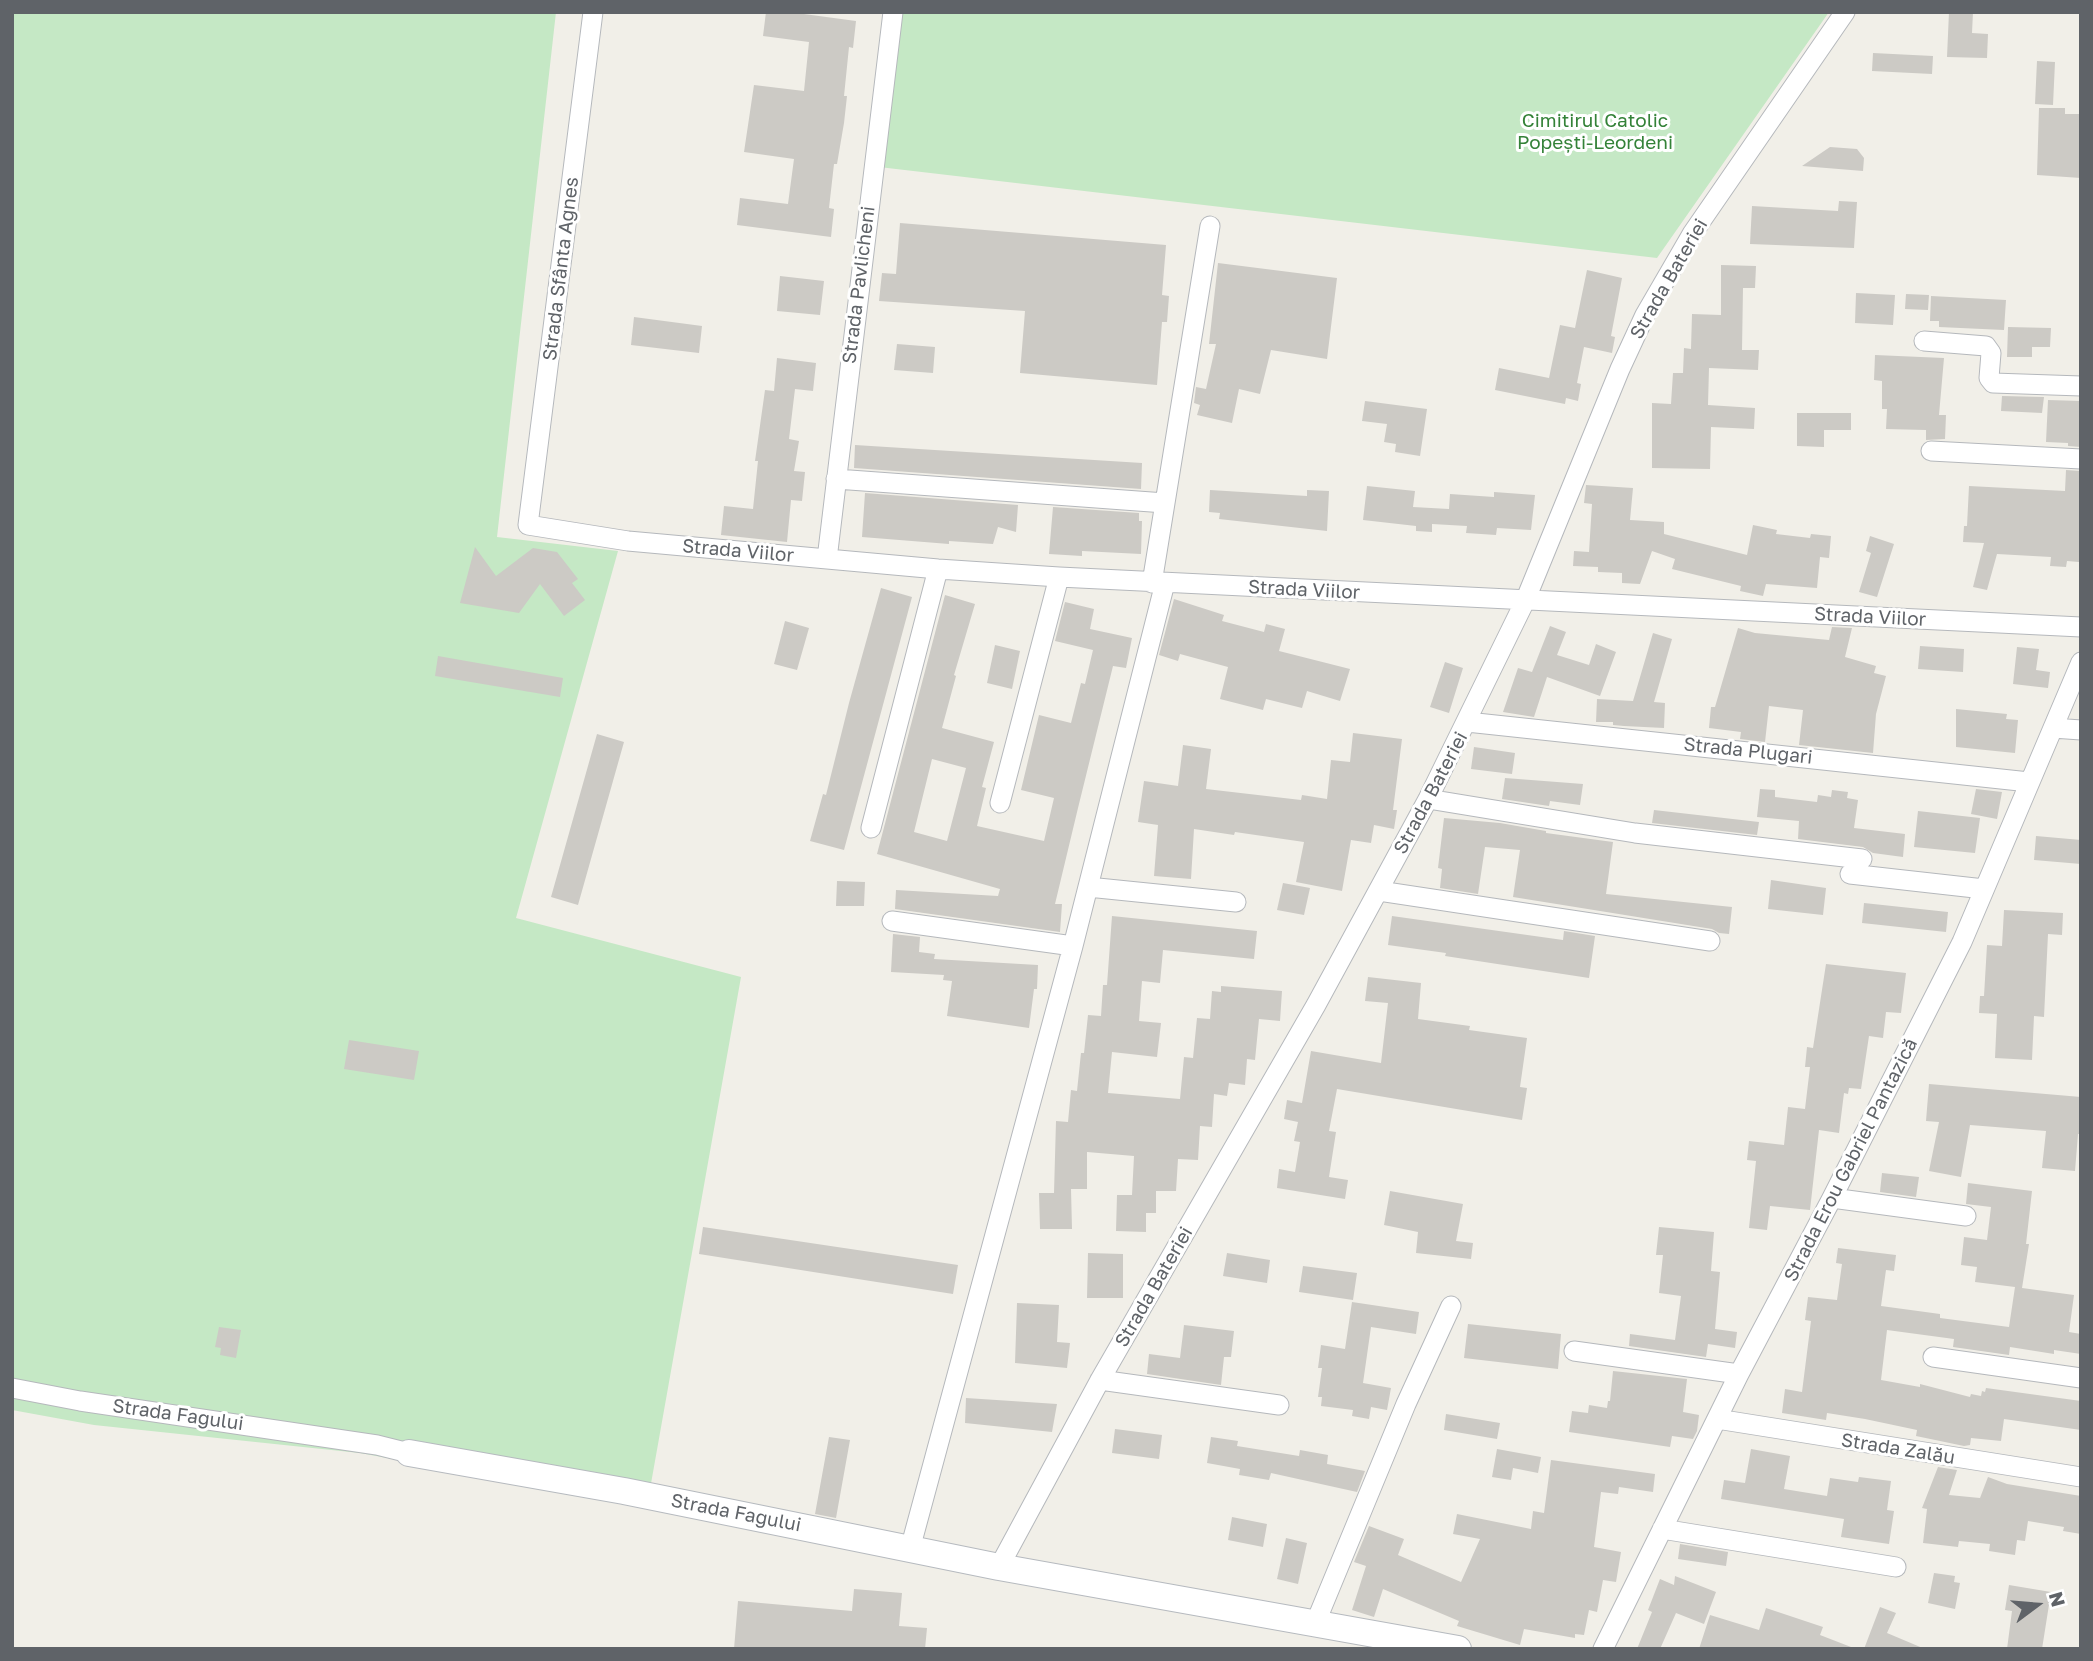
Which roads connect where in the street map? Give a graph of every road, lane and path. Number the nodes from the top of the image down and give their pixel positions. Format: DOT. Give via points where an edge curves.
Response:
graph roads {
  1 [pos="593,12"];
  2 [pos="893,12"];
  3 [pos="1845,12"];
  4 [pos="1210,226"];
  5 [pos="1924,341"];
  6 [pos="2081,386"];
  7 [pos="1931,451"];
  8 [pos="2081,459"];
  9 [pos="836,479"];
  10 [pos="1165,503"];
  11 [pos="528,525"];
  12 [pos="827,559"];
  13 [pos="938,569"];
  14 [pos="1059,576"];
  15 [pos="1158,583"];
  16 [pos="1525,601"];
  17 [pos="2081,627"];
  18 [pos="2081,662"];
  19 [pos="1467,722"];
  20 [pos="2053,728"];
  21 [pos="2081,730"];
  22 [pos="2029,782"];
  23 [pos="1428,799"];
  24 [pos="1000,803"];
  25 [pos="871,828"];
  26 [pos="1088,887"];
  27 [pos="1984,889"];
  28 [pos="1379,891"];
  29 [pos="1236,902"];
  30 [pos="892,921"];
  31 [pos="1710,941"];
  32 [pos="1073,946"];
  33 [pos="1832,1198"];
  34 [pos="1966,1216"];
  35 [pos="1451,1307"];
  36 [pos="1574,1351"];
  37 [pos="1933,1357"];
  38 [pos="1739,1374"];
  39 [pos="2081,1378"];
  40 [pos="1100,1380"];
  41 [pos="12,1388"];
  42 [pos="1279,1405"];
  43 [pos="1717,1419"];
  44 [pos="410,1453"];
  45 [pos="2081,1477"];
  46 [pos="1662,1529"];
  47 [pos="910,1549"];
  48 [pos="999,1567"];
  49 [pos="1896,1567"];
  50 [pos="1315,1624"];
  51 [pos="1458,1649"];
  52 [pos="1603,1649"];
  1 -- 11 [label="street, Strada Sfânta Agnes"];
  2 -- 9 [label="street, Strada Pavlicheni"];
  3 -- 16 [label="street, Strada Bateriei" via="1692,234 1651,304"];
  4 -- 10 [label="street"];
  5 -- 6 [label="street" via="1986,345 1993,383"];
  7 -- 8 [label="street"];
  9 -- 10 [label="street"];
  9 -- 12 [label="street, Strada Pavlicheni"];
  10 -- 15 [label="street"];
  11 -- 12 [label="street, Strada Viilor" via="628,541"];
  12 -- 13 [label="street, Strada Viilor"];
  13 -- 14 [label="street, Strada Viilor"];
  13 -- 25 [label="street"];
  14 -- 15 [label="street, Strada Viilor"];
  14 -- 24 [label="street"];
  15 -- 16 [label="street, Strada Viilor"];
  15 -- 26 [label="street"];
  16 -- 17 [label="street, Strada Viilor"];
  16 -- 19 [label="street, Strada Bateriei"];
  18 -- 20 [label="street, Strada Erou Gabriel Pantazică"];
  19 -- 22 [label="street, Strada Plugari"];
  19 -- 23 [label="street, Strada Bateriei"];
  20 -- 21 [label="street"];
  20 -- 22 [label="street, Strada Erou Gabriel Pantazică"];
  22 -- 27 [label="street, Strada Erou Gabriel Pantazică"];
  23 -- 27 [label="street"];
  23 -- 28 [label="street, Strada Bateriei"];
  26 -- 29 [label="street"];
  26 -- 32 [label="street"];
  27 -- 33 [label="street, Strada Erou Gabriel Pantazică" via="1927,1014"];
  28 -- 31 [label="street"];
  28 -- 40 [label="street, Strada Bateriei"];
  30 -- 32 [label="street"];
  32 -- 47 [label="street"];
  33 -- 34 [label="street"];
  33 -- 38 [label="street, Strada Erou Gabriel Pantazică"];
  35 -- 50 [label="street"];
  36 -- 38 [label="street"];
  37 -- 39 [label="street"];
  38 -- 43 [label="street, Strada Erou Gabriel Pantazică"];
  40 -- 42 [label="street"];
  40 -- 48 [label="street, Strada Bateriei"];
  41 -- 44 [label="street, Strada Fagului"];
  43 -- 45 [label="street, Strada Zalău"];
  43 -- 46 [label="street, Strada Erou Gabriel Pantazică"];
  44 -- 47 [label="street, Strada Fagului"];
  46 -- 49 [label="street"];
  46 -- 52 [label="street, Strada Erou Gabriel Pantazică"];
  47 -- 48 [label="street, Strada Fagului"];
  48 -- 50 [label="street, Strada Fagului"];
  50 -- 51 [label="street, Strada Fagului"];
}
